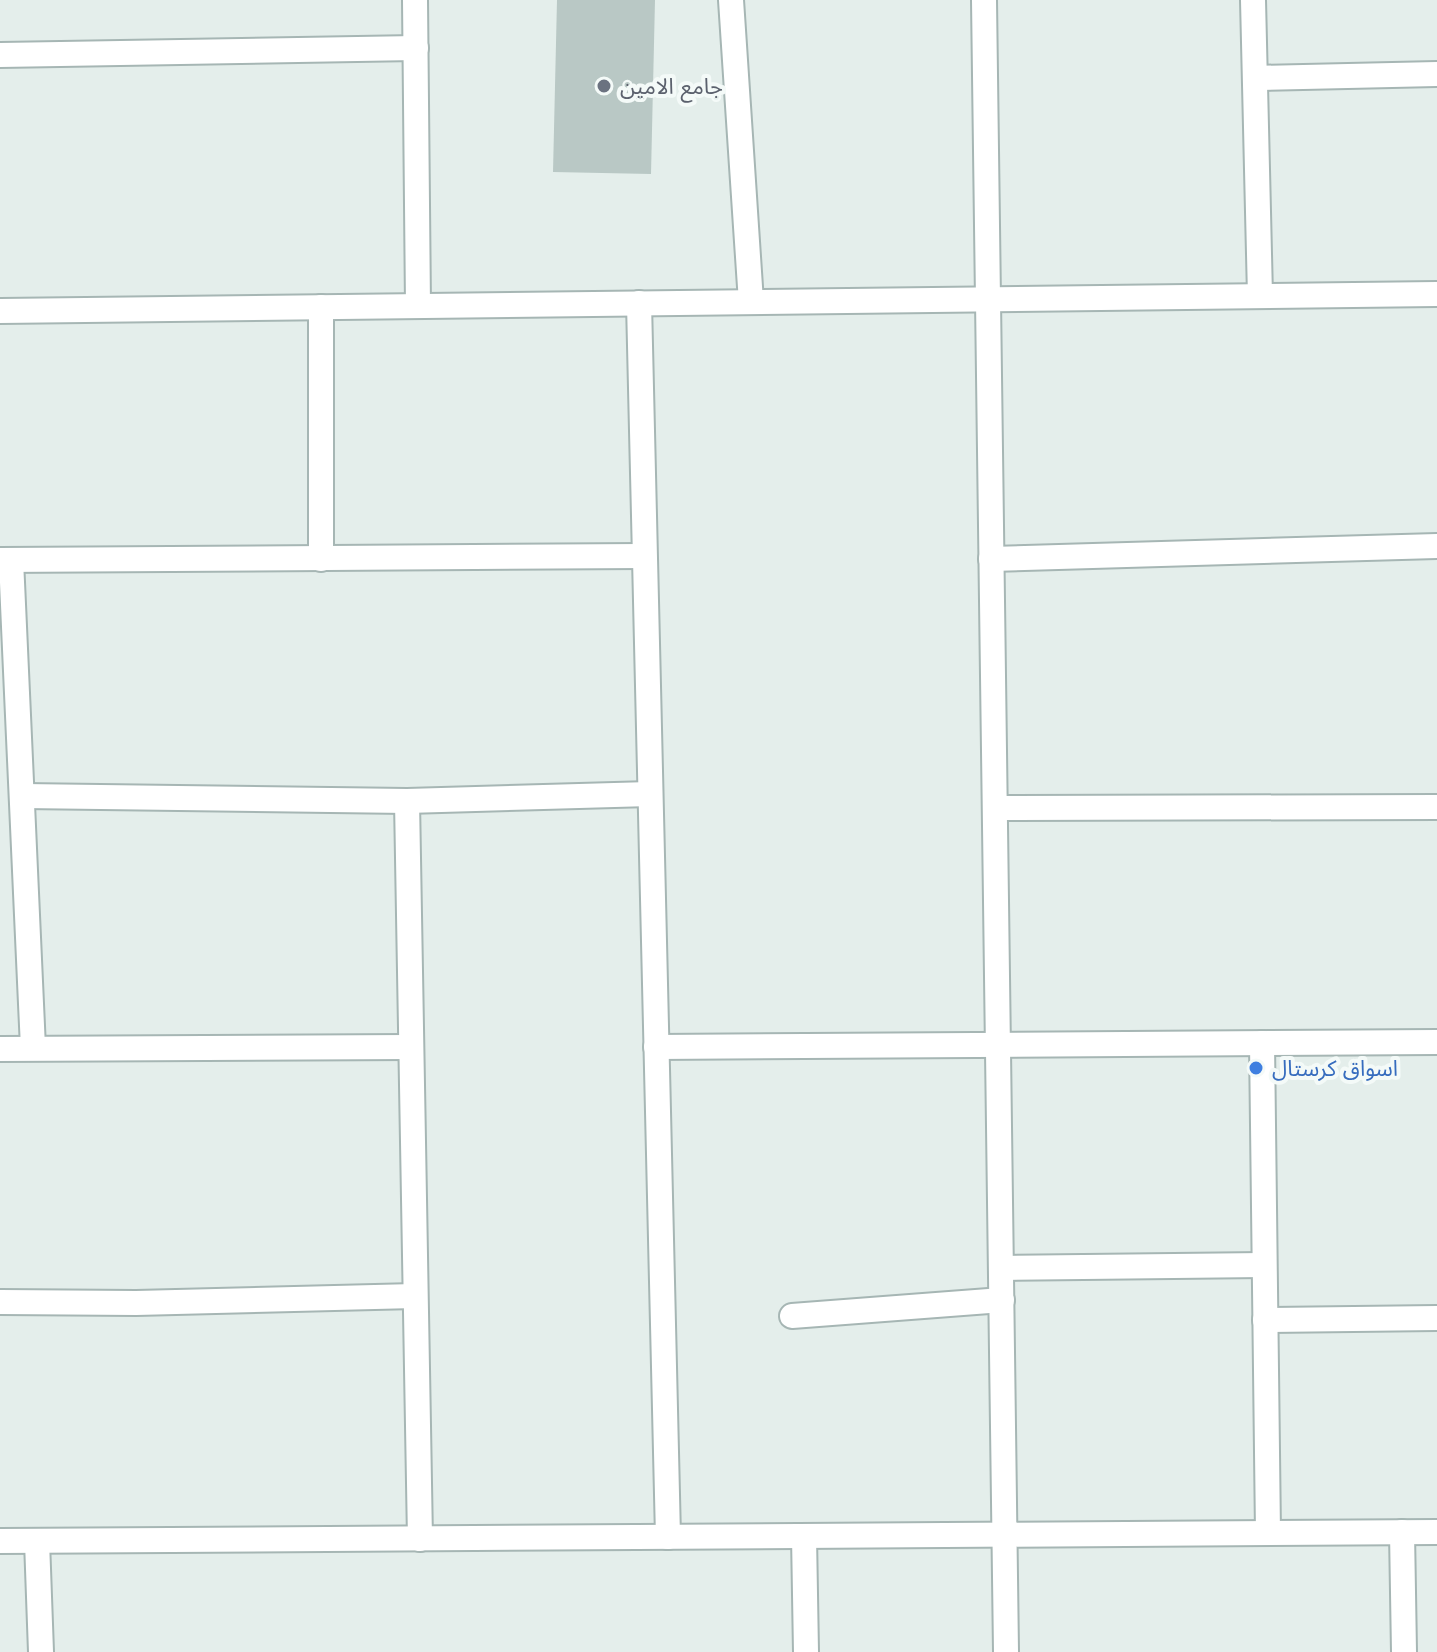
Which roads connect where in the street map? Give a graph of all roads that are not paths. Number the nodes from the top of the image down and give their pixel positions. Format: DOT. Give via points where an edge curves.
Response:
graph roads {
  1 [pos="415,0"];
  2 [pos="731,0"];
  3 [pos="984,0"];
  4 [pos="1253,0"];
  5 [pos="416,48"];
  6 [pos="0,55"];
  7 [pos="1437,74"];
  8 [pos="1255,78"];
  9 [pos="1437,294"];
  10 [pos="1260,296"];
  11 [pos="988,299"];
  12 [pos="751,302"];
  13 [pos="639,303"];
  14 [pos="418,306"];
  15 [pos="321,307"];
  16 [pos="0,311"];
  17 [pos="1437,546"];
  18 [pos="644,556"];
  19 [pos="321,559"];
  20 [pos="991,559"];
  21 [pos="6,560"];
  22 [pos="650,794"];
  23 [pos="23,796"];
  24 [pos="407,801"];
  25 [pos="1437,807"];
  26 [pos="995,808"];
  27 [pos="1437,1042"];
  28 [pos="1262,1043"];
  29 [pos="998,1045"];
  30 [pos="411,1047"];
  31 [pos="656,1047"];
  32 [pos="33,1048"];
  33 [pos="0,1049"];
  34 [pos="1264,1265"];
  35 [pos="1001,1268"];
  36 [pos="415,1296"];
  37 [pos="1002,1300"];
  38 [pos="0,1302"];
  39 [pos="792,1316"];
  40 [pos="1437,1318"];
  41 [pos="1265,1320"];
  42 [pos="1402,1532"];
  43 [pos="1437,1532"];
  44 [pos="1268,1533"];
  45 [pos="1005,1535"];
  46 [pos="804,1536"];
  47 [pos="668,1537"];
  48 [pos="420,1539"];
  49 [pos="0,1541"];
  50 [pos="37,1541"];
  51 [pos="41,1652"];
  52 [pos="806,1652"];
  53 [pos="1006,1652"];
  54 [pos="1404,1652"];
  1 -- 5 [label="street"];
  2 -- 12 [label="street"];
  3 -- 11 [label="street"];
  4 -- 8 [label="street"];
  5 -- 6 [label="street"];
  5 -- 14 [label="street"];
  7 -- 8 [label="street"];
  8 -- 10 [label="street"];
  9 -- 10 [label="street"];
  10 -- 11 [label="street"];
  11 -- 12 [label="street"];
  11 -- 20 [label="street"];
  12 -- 13 [label="street"];
  13 -- 14 [label="street"];
  13 -- 18 [label="street"];
  14 -- 15 [label="street"];
  15 -- 16 [label="street"];
  15 -- 19 [label="street"];
  17 -- 20 [label="street"];
  18 -- 19 [label="street"];
  18 -- 22 [label="street"];
  19 -- 21 [label="street"];
  20 -- 26 [label="street"];
  21 -- 23 [label="street"];
  22 -- 24 [label="street"];
  22 -- 31 [label="street"];
  23 -- 24 [label="street"];
  23 -- 32 [label="street"];
  24 -- 30 [label="street"];
  25 -- 26 [label="street"];
  26 -- 29 [label="street"];
  27 -- 28 [label="street"];
  28 -- 29 [label="street"];
  28 -- 34 [label="street"];
  29 -- 31 [label="street"];
  29 -- 35 [label="street"];
  30 -- 32 [label="street"];
  30 -- 36 [label="street"];
  31 -- 47 [label="street"];
  32 -- 33 [label="street"];
  34 -- 35 [label="street"];
  34 -- 41 [label="street"];
  35 -- 37 [label="street"];
  36 -- 38 [label="street"];
  36 -- 48 [label="street"];
  37 -- 39 [label="street"];
  37 -- 45 [label="street"];
  40 -- 41 [label="street"];
  41 -- 44 [label="street"];
  42 -- 43 [label="street"];
  42 -- 44 [label="street"];
  42 -- 54 [label="street"];
  44 -- 45 [label="street"];
  45 -- 46 [label="street"];
  45 -- 53 [label="street"];
  46 -- 47 [label="street"];
  46 -- 52 [label="street"];
  47 -- 48 [label="street"];
  48 -- 50 [label="street"];
  49 -- 50 [label="street"];
  50 -- 51 [label="street"];
}
